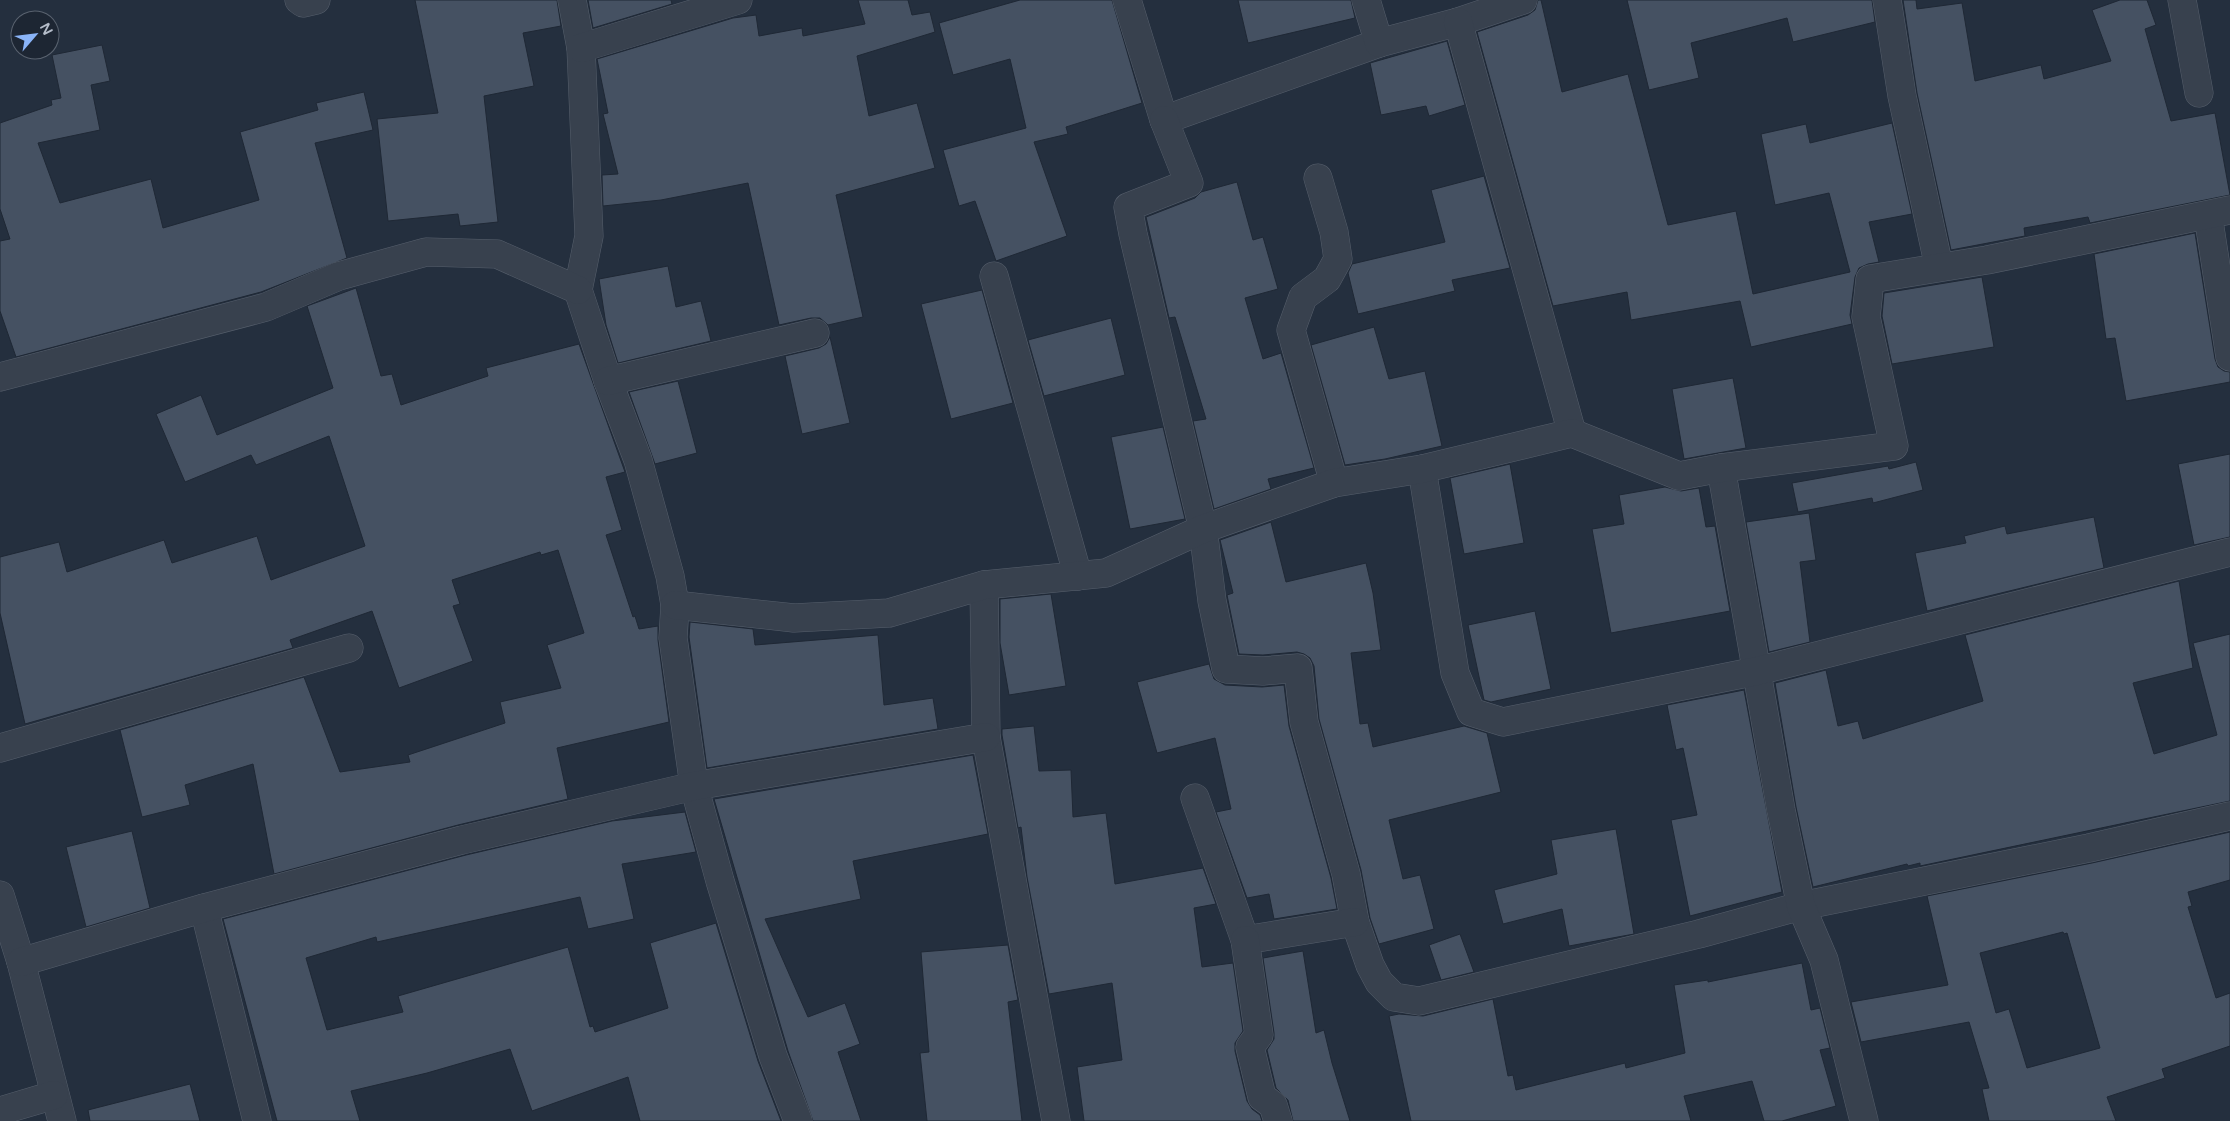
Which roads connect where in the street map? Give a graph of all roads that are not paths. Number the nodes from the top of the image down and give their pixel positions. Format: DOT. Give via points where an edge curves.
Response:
graph roads {
  1 [pos="299,0"];
  2 [pos="316,0"];
  3 [pos="572,0"];
  4 [pos="738,0"];
  5 [pos="1127,0"];
  6 [pos="1366,0"];
  7 [pos="1523,0"];
  8 [pos="1887,0"];
  9 [pos="2182,0"];
  10 [pos="1458,22"];
  11 [pos="1379,43"];
  12 [pos="581,48"];
  13 [pos="2199,93"];
  14 [pos="1164,120"];
  15 [pos="1318,178"];
  16 [pos="2219,212"];
  17 [pos="1939,267"];
  18 [pos="994,276"];
  19 [pos="578,290"];
  20 [pos="815,333"];
  21 [pos="2230,357"];
  22 [pos="0,377"];
  23 [pos="608,381"];
  24 [pos="1572,433"];
  25 [pos="1721,468"];
  26 [pos="1422,469"];
  27 [pos="1334,483"];
  28 [pos="1204,529"];
  29 [pos="2230,552"];
  30 [pos="1078,576"];
  31 [pos="984,585"];
  32 [pos="675,605"];
  33 [pos="349,648"];
  34 [pos="1757,671"];
  35 [pos="986,738"];
  36 [pos="0,748"];
  37 [pos="694,786"];
  38 [pos="1195,798"];
  39 [pos="2230,816"];
  40 [pos="0,896"];
  41 [pos="1801,906"];
  42 [pos="204,908"];
  43 [pos="1356,922"];
  44 [pos="1245,940"];
  45 [pos="22,962"];
  46 [pos="54,1095"];
  47 [pos="0,1111"];
  48 [pos="62,1121"];
  49 [pos="258,1121"];
  50 [pos="798,1121"];
  51 [pos="1056,1121"];
  52 [pos="1278,1121"];
  53 [pos="1864,1121"];
  1 -- 2 [label="street" via="303,3"];
  3 -- 12 [label="street"];
  4 -- 12 [label="street"];
  5 -- 14 [label="street"];
  6 -- 11 [label="street"];
  7 -- 10 [label="street"];
  8 -- 17 [label="street" via="1902,96"];
  9 -- 13 [label="street"];
  10 -- 11 [label="street"];
  10 -- 24 [label="street"];
  11 -- 14 [label="street"];
  12 -- 19 [label="street" via="589,236"];
  14 -- 28 [label="street" via="1189,183 1128,207"];
  15 -- 27 [label="street" via="1334,232 1338,259 1327,279 1303,297 1292,330"];
  16 -- 17 [label="street"];
  16 -- 21 [label="street"];
  17 -- 25 [label="street" via="1870,279 1866,317 1894,446"];
  18 -- 30 [label="street"];
  19 -- 22 [label="street" via="497,254 426,252 339,276 266,306"];
  19 -- 23 [label="street"];
  20 -- 23 [label="street"];
  23 -- 32 [label="street" via="638,460"];
  24 -- 25 [label="street" via="1679,476"];
  24 -- 26 [label="street"];
  25 -- 34 [label="street"];
  26 -- 27 [label="street"];
  26 -- 34 [label="street" via="1455,673 1470,712 1503,722"];
  27 -- 28 [label="street"];
  28 -- 30 [label="street" via="1106,573"];
  28 -- 43 [label="street" via="1212,601 1226,669 1263,671 1298,668 1304,722"];
  29 -- 34 [label="street"];
  30 -- 31 [label="street"];
  31 -- 32 [label="street" via="889,613 794,618"];
  31 -- 35 [label="street"];
  32 -- 37 [label="street" via="673,638"];
  33 -- 36 [label="street"];
  34 -- 41 [label="street"];
  35 -- 37 [label="street"];
  35 -- 51 [label="street"];
  37 -- 42 [label="street" via="462,840"];
  37 -- 50 [label="street" via="770,1046"];
  38 -- 44 [label="street"];
  39 -- 41 [label="street"];
  40 -- 45 [label="street"];
  41 -- 43 [label="street" via="1699,934 1419,1001 1394,997 1379,982"];
  41 -- 53 [label="street" via="1824,960"];
  42 -- 45 [label="street"];
  42 -- 49 [label="street"];
  43 -- 44 [label="street"];
  44 -- 52 [label="street" via="1259,1036 1250,1047 1262,1097 1273,1105"];
  45 -- 46 [label="street"];
  46 -- 47 [label="street"];
  46 -- 48 [label="street"];
}
